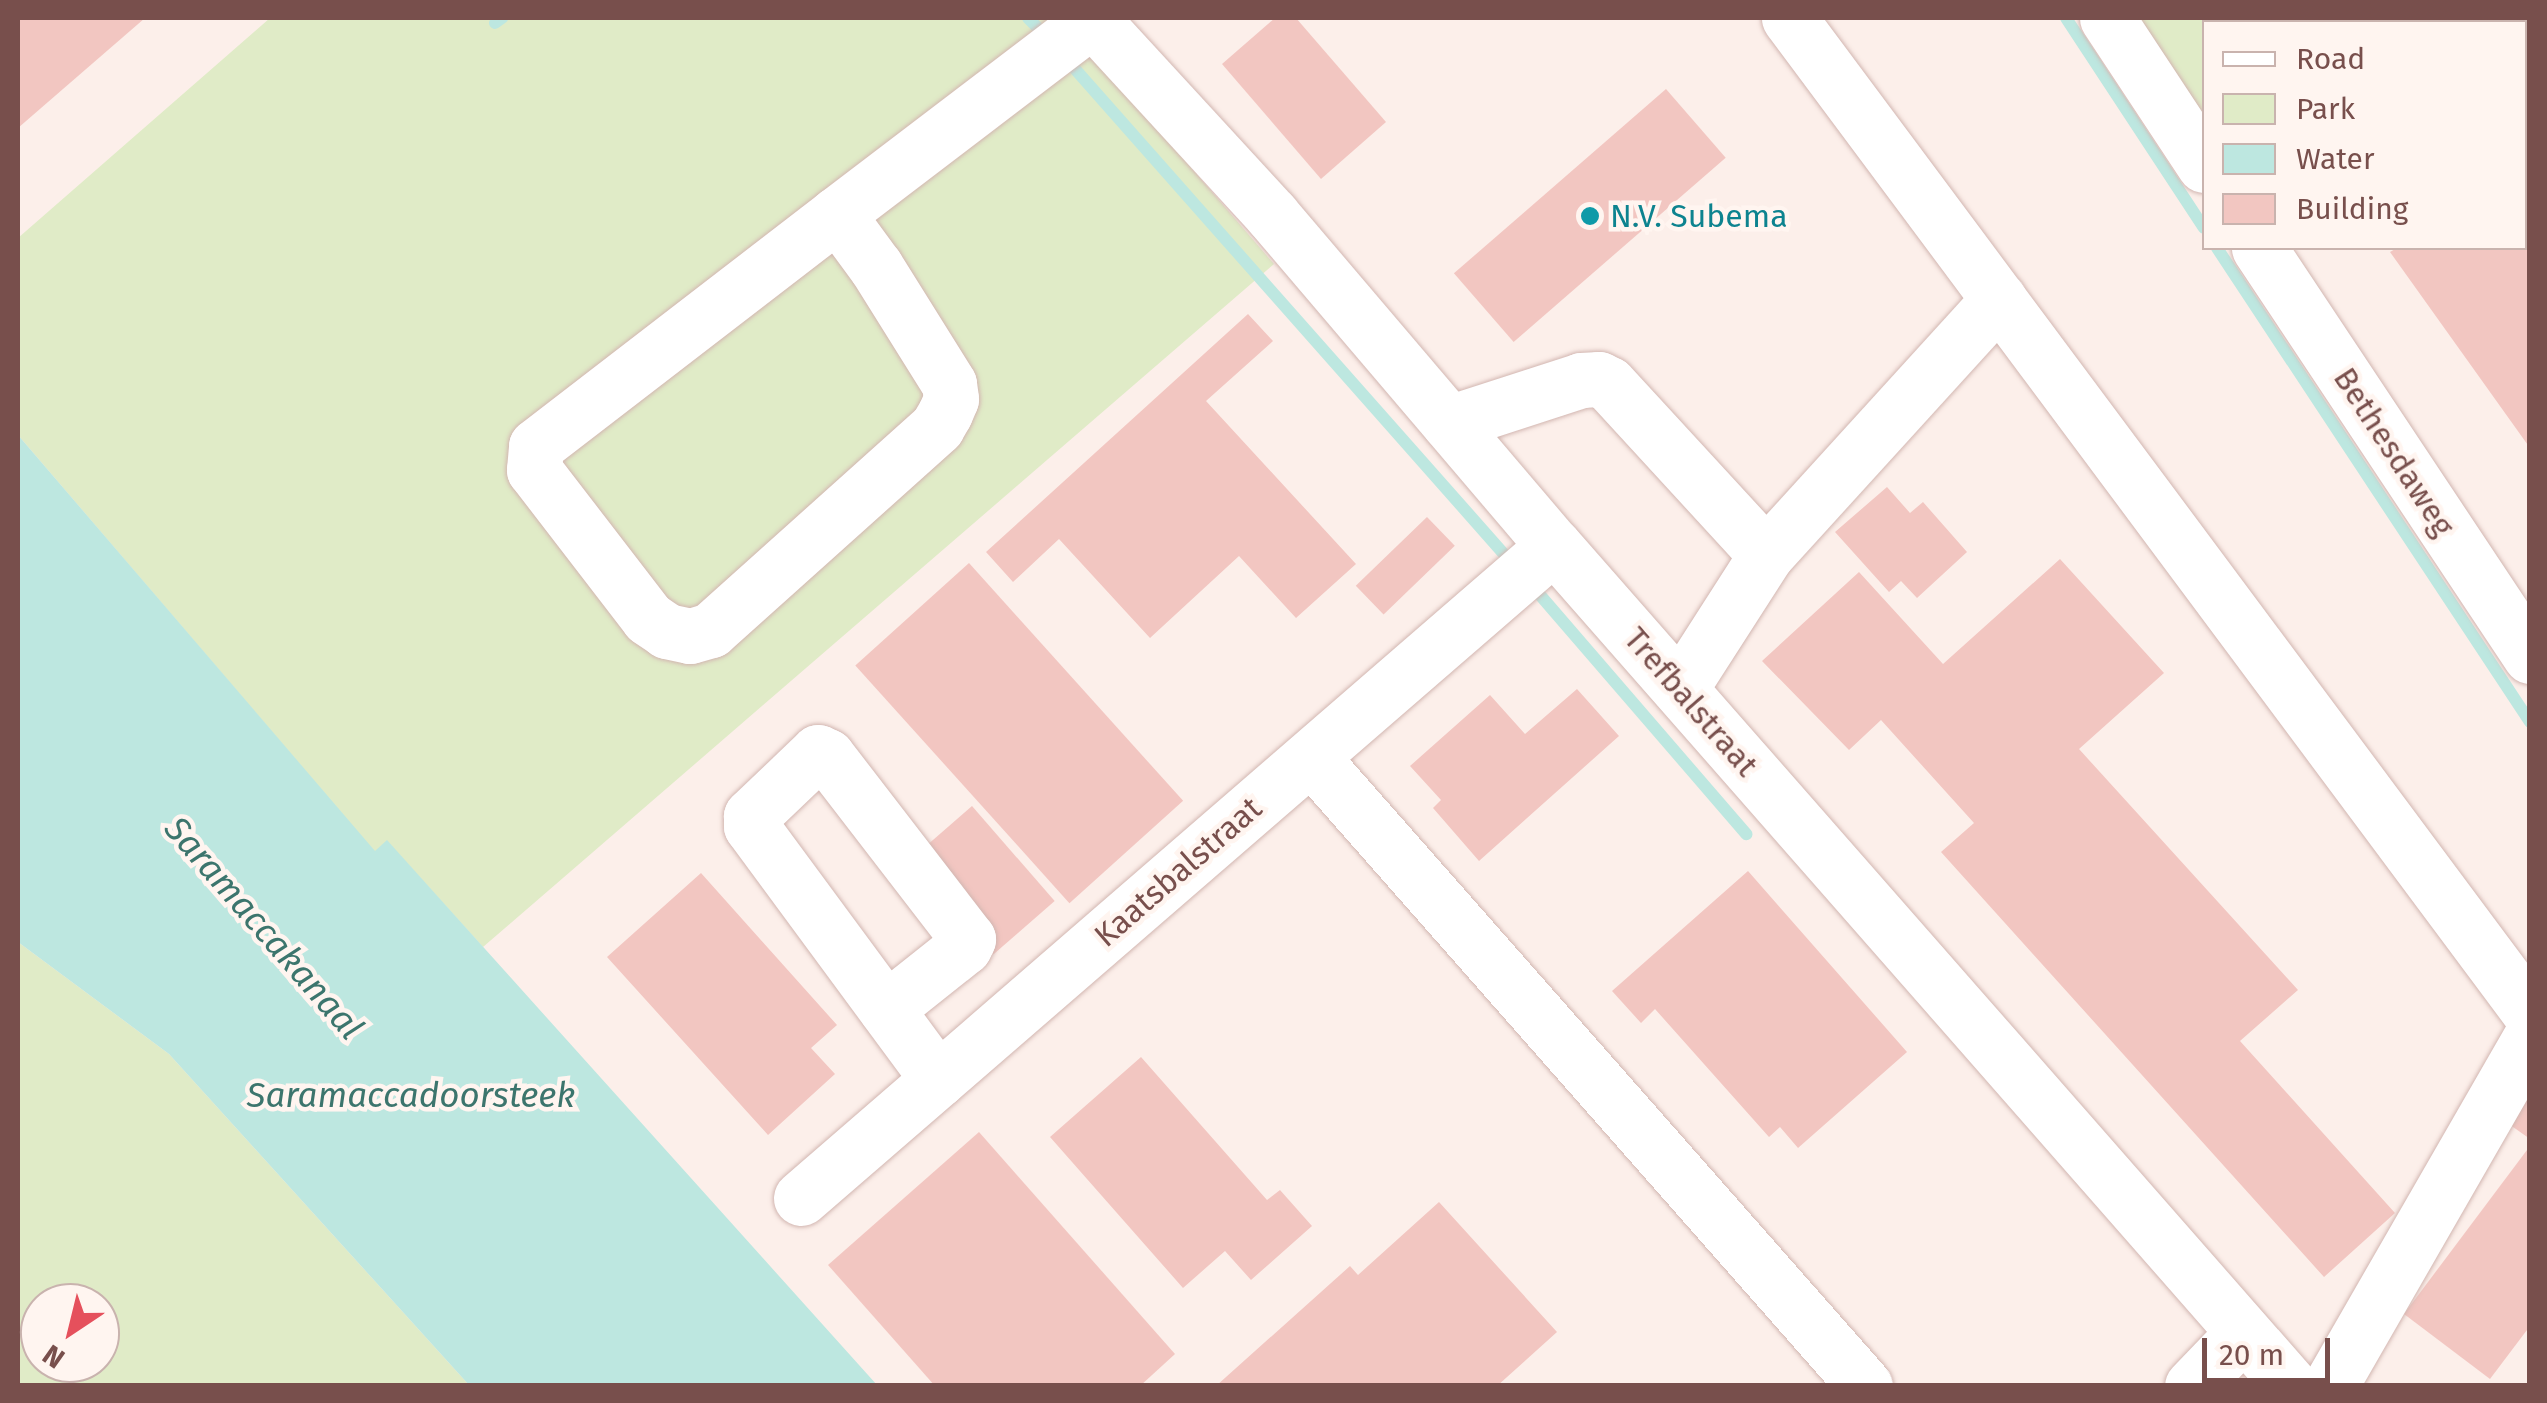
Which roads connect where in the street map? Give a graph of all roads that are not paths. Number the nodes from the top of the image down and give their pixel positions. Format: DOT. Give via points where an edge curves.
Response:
graph roads {
  1 [pos="1092,18"];
  2 [pos="1789,18"];
  3 [pos="2107,18"];
  4 [pos="2202,162"];
  5 [pos="836,214"];
  6 [pos="2260,250"];
  7 [pos="1998,299"];
  8 [pos="1449,422"];
  9 [pos="1554,546"];
  10 [pos="1766,554"];
  11 [pos="2530,656"];
  12 [pos="1680,689"];
  13 [pos="1311,756"];
  14 [pos="886,1009"];
  15 [pos="2530,1012"];
  16 [pos="2530,1038"];
  17 [pos="938,1080"];
  18 [pos="801,1198"];
  19 [pos="2242,1334"];
  20 [pos="1865,1386"];
  21 [pos="2192,1386"];
  22 [pos="2291,1386"];
  23 [pos="2330,1386"];
  1 -- 5 [label="street"];
  1 -- 8 [label="street, Trefbalstraat"];
  2 -- 7 [label="street"];
  3 -- 4 [label="street"];
  5 -- 5 [label="street" via="532,452 534,470 648,618 667,632 690,636 711,630 946,413 949,384"];
  6 -- 11 [label="street, Bethesdaweg"];
  7 -- 10 [label="street"];
  7 -- 15 [label="street"];
  8 -- 9 [label="street, Trefbalstraat"];
  8 -- 10 [label="street" via="1599,380"];
  9 -- 12 [label="street, Trefbalstraat"];
  9 -- 13 [label="street, Kaatsbalstraat"];
  10 -- 12 [label="street"];
  12 -- 19 [label="street, Trefbalstraat"];
  13 -- 17 [label="street, Kaatsbalstraat"];
  13 -- 20 [label="street"];
  14 -- 17 [label="street"];
  16 -- 23 [label="street"];
  17 -- 18 [label="street, Kaatsbalstraat"];
  19 -- 21 [label="street"];
  19 -- 22 [label="street, Trefbalstraat"];
}
